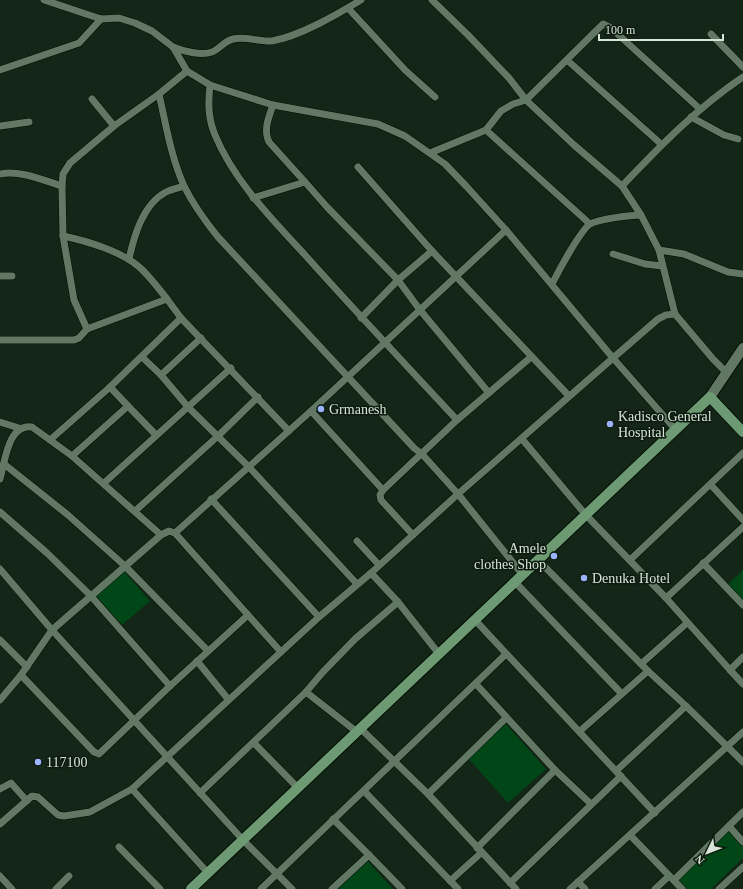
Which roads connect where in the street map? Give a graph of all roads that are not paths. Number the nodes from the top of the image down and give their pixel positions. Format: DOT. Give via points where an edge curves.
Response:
graph roads {
  1 [pos="44,0"];
  2 [pos="361,0"];
  3 [pos="432,0"];
  4 [pos="60,3"];
  5 [pos="348,8"];
  6 [pos="101,19"];
  7 [pos="710,34"];
  8 [pos="173,47"];
  9 [pos="567,60"];
  10 [pos="743,67"];
  11 [pos="0,70"];
  12 [pos="187,71"];
  13 [pos="743,77"];
  14 [pos="210,85"];
  15 [pos="159,94"];
  16 [pos="435,97"];
  17 [pos="92,99"];
  18 [pos="526,100"];
  19 [pos="273,105"];
  20 [pos="700,109"];
  21 [pos="691,117"];
  22 [pos="29,122"];
  23 [pos="0,126"];
  24 [pos="114,126"];
  25 [pos="486,130"];
  26 [pos="738,139"];
  27 [pos="661,144"];
  28 [pos="430,153"];
  29 [pos="358,167"];
  30 [pos="0,174"];
  31 [pos="305,182"];
  32 [pos="62,186"];
  33 [pos="184,186"];
  34 [pos="622,186"];
  35 [pos="253,198"];
  36 [pos="641,214"];
  37 [pos="590,224"];
  38 [pos="506,230"];
  39 [pos="63,236"];
  40 [pos="659,250"];
  41 [pos="432,251"];
  42 [pos="613,254"];
  43 [pos="129,259"];
  44 [pos="662,266"];
  45 [pos="743,274"];
  46 [pos="0,276"];
  47 [pos="12,276"];
  48 [pos="457,277"];
  49 [pos="398,280"];
  50 [pos="552,284"];
  51 [pos="166,299"];
  52 [pos="420,310"];
  53 [pos="675,314"];
  54 [pos="181,318"];
  55 [pos="361,318"];
  56 [pos="87,329"];
  57 [pos="201,338"];
  58 [pos="0,340"];
  59 [pos="385,343"];
  60 [pos="743,348"];
  61 [pos="142,357"];
  62 [pos="531,357"];
  63 [pos="613,358"];
  64 [pos="231,368"];
  65 [pos="726,372"];
  66 [pos="161,375"];
  67 [pos="349,376"];
  68 [pos="110,387"];
  69 [pos="489,393"];
  70 [pos="569,396"];
  71 [pos="258,397"];
  72 [pos="710,398"];
  73 [pos="128,406"];
  74 [pos="188,407"];
  75 [pos="312,411"];
  76 [pos="456,420"];
  77 [pos="0,422"];
  78 [pos="19,428"];
  79 [pos="675,429"];
  80 [pos="289,431"];
  81 [pos="743,432"];
  82 [pos="156,435"];
  83 [pos="218,436"];
  84 [pos="522,439"];
  85 [pos="50,440"];
  86 [pos="743,453"];
  87 [pos="422,454"];
  88 [pos="72,456"];
  89 [pos="4,464"];
  90 [pos="249,467"];
  91 [pos="0,478"];
  92 [pos="104,483"];
  93 [pos="711,485"];
  94 [pos="383,490"];
  95 [pos="458,494"];
  96 [pos="211,499"];
  97 [pos="135,511"];
  98 [pos="0,512"];
  99 [pos="585,514"];
  100 [pos="743,520"];
  101 [pos="743,527"];
  102 [pos="175,533"];
  103 [pos="161,535"];
  104 [pos="414,535"];
  105 [pos="357,541"];
  106 [pos="538,560"];
  107 [pos="630,560"];
  108 [pos="703,563"];
  109 [pos="379,565"];
  110 [pos="125,566"];
  111 [pos="0,568"];
  112 [pos="371,573"];
  113 [pos="523,575"];
  114 [pos="515,582"];
  115 [pos="357,584"];
  116 [pos="90,595"];
  117 [pos="666,598"];
  118 [pos="398,602"];
  119 [pos="743,606"];
  120 [pos="248,615"];
  121 [pos="319,617"];
  122 [pos="475,620"];
  123 [pos="687,623"];
  124 [pos="52,630"];
  125 [pos="0,640"];
  126 [pos="208,651"];
  127 [pos="281,652"];
  128 [pos="439,654"];
  129 [pos="506,654"];
  130 [pos="743,657"];
  131 [pos="197,662"];
  132 [pos="641,664"];
  133 [pos="27,667"];
  134 [pos="730,670"];
  135 [pos="648,671"];
  136 [pos="21,675"];
  137 [pos="476,684"];
  138 [pos="743,684"];
  139 [pos="170,686"];
  140 [pos="306,692"];
  141 [pos="621,693"];
  142 [pos="228,699"];
  143 [pos="0,700"];
  144 [pos="686,706"];
  145 [pos="506,718"];
  146 [pos="135,720"];
  147 [pos="359,730"];
  148 [pos="580,731"];
  149 [pos="743,732"];
  150 [pos="254,743"];
  151 [pos="727,747"];
  152 [pos="168,757"];
  153 [pos="395,760"];
  154 [pos="743,762"];
  155 [pos="555,770"];
  156 [pos="619,773"];
  157 [pos="298,788"];
  158 [pos="0,789"];
  159 [pos="132,789"];
  160 [pos="364,791"];
  161 [pos="200,793"];
  162 [pos="428,794"];
  163 [pos="26,801"];
  164 [pos="591,804"];
  165 [pos="743,812"];
  166 [pos="655,813"];
  167 [pos="333,819"];
  168 [pos="0,824"];
  169 [pos="728,826"];
  170 [pos="630,835"];
  171 [pos="243,840"];
  172 [pos="743,842"];
  173 [pos="119,847"];
  174 [pos="479,851"];
  175 [pos="370,855"];
  176 [pos="743,867"];
  177 [pos="208,873"];
  178 [pos="276,874"];
  179 [pos="0,876"];
  180 [pos="69,876"];
  181 [pos="672,878"];
  182 [pos="450,881"];
  183 [pos="578,882"];
  184 [pos="510,883"];
  185 [pos="12,889"];
  186 [pos="56,889"];
  187 [pos="160,889"];
  188 [pos="191,889"];
  189 [pos="261,889"];
  190 [pos="292,889"];
  191 [pos="332,889"];
  192 [pos="402,889"];
  193 [pos="458,889"];
  194 [pos="516,889"];
  195 [pos="570,889"];
  196 [pos="585,889"];
  197 [pos="655,889"];
  198 [pos="682,889"];
  199 [pos="719,889"];
  1 -- 4 [label="street"];
  2 -- 5 [label="street"];
  3 -- 18 [label="street" via="509,78"];
  4 -- 6 [label="street"];
  5 -- 8 [label="street" via="302,31 274,40 232,39 212,52 202,53"];
  5 -- 16 [label="street" via="405,70"];
  6 -- 8 [label="street" via="119,18 135,23 152,31"];
  6 -- 11 [label="street" via="79,42"];
  7 -- 10 [label="street"];
  8 -- 12 [label="street"];
  9 -- 18 [label="street"];
  9 -- 20 [label="street" via="603,24 611,28"];
  9 -- 27 [label="street"];
  12 -- 14 [label="street"];
  12 -- 15 [label="street"];
  13 -- 20 [label="street"];
  14 -- 19 [label="street"];
  14 -- 35 [label="street" via="209,120 223,152"];
  15 -- 24 [label="street"];
  15 -- 33 [label="street" via="172,151"];
  17 -- 24 [label="street"];
  18 -- 25 [label="street" via="501,111"];
  18 -- 34 [label="street"];
  19 -- 28 [label="street" via="378,124 405,136"];
  19 -- 31 [label="street" via="266,125 266,135 269,142"];
  20 -- 21 [label="street"];
  21 -- 26 [label="street" via="724,135"];
  21 -- 27 [label="street"];
  22 -- 23 [label="street"];
  24 -- 32 [label="street" via="70,163 63,174"];
  25 -- 28 [label="street"];
  25 -- 37 [label="street"];
  27 -- 34 [label="street"];
  28 -- 38 [label="street" via="445,164"];
  29 -- 41 [label="street"];
  30 -- 32 [label="street" via="21,174"];
  31 -- 35 [label="street"];
  31 -- 49 [label="street"];
  32 -- 39 [label="street"];
  33 -- 43 [label="street" via="166,192 152,204 132,244"];
  33 -- 67 [label="street" via="200,214 218,237"];
  34 -- 36 [label="street"];
  35 -- 55 [label="street"];
  36 -- 37 [label="street"];
  36 -- 40 [label="street"];
  37 -- 50 [label="street"];
  38 -- 48 [label="street"];
  38 -- 50 [label="street"];
  39 -- 43 [label="street" via="82,240"];
  39 -- 56 [label="street" via="74,300"];
  40 -- 44 [label="street"];
  40 -- 45 [label="street" via="684,254 728,272"];
  41 -- 48 [label="street"];
  41 -- 49 [label="street"];
  42 -- 44 [label="street" via="645,264"];
  43 -- 51 [label="street" via="140,267"];
  44 -- 53 [label="street"];
  46 -- 47 [label="street"];
  48 -- 52 [label="street"];
  48 -- 62 [label="street"];
  49 -- 52 [label="street"];
  49 -- 55 [label="street"];
  50 -- 63 [label="street"];
  51 -- 54 [label="street"];
  51 -- 56 [label="street"];
  52 -- 59 [label="street"];
  52 -- 69 [label="street"];
  53 -- 63 [label="street" via="658,319"];
  53 -- 65 [label="street"];
  54 -- 57 [label="street"];
  54 -- 61 [label="street"];
  55 -- 59 [label="street"];
  56 -- 58 [label="street" via="74,340"];
  57 -- 64 [label="street"];
  57 -- 66 [label="street"];
  59 -- 67 [label="street"];
  59 -- 76 [label="street"];
  60 -- 65 [label="main road"];
  61 -- 66 [label="street"];
  61 -- 68 [label="street"];
  62 -- 69 [label="street"];
  62 -- 70 [label="street"];
  63 -- 70 [label="street"];
  63 -- 79 [label="street"];
  64 -- 71 [label="street"];
  64 -- 74 [label="street"];
  65 -- 72 [label="main road"];
  66 -- 74 [label="street"];
  67 -- 75 [label="street"];
  67 -- 87 [label="street"];
  68 -- 73 [label="street"];
  68 -- 85 [label="street"];
  69 -- 76 [label="street"];
  70 -- 84 [label="street"];
  71 -- 80 [label="street"];
  71 -- 83 [label="street"];
  72 -- 79 [label="main road"];
  72 -- 81 [label="main road"];
  73 -- 82 [label="street"];
  73 -- 88 [label="street"];
  74 -- 82 [label="street"];
  74 -- 83 [label="street"];
  75 -- 80 [label="street"];
  75 -- 94 [label="street"];
  76 -- 87 [label="street"];
  77 -- 78 [label="street"];
  78 -- 85 [label="street" via="32,427"];
  78 -- 89 [label="street" via="10,440"];
  79 -- 99 [label="main road"];
  80 -- 90 [label="street"];
  82 -- 92 [label="street"];
  83 -- 90 [label="street"];
  83 -- 97 [label="street"];
  84 -- 95 [label="street"];
  84 -- 99 [label="street"];
  85 -- 88 [label="street"];
  86 -- 93 [label="street"];
  87 -- 94 [label="street"];
  87 -- 95 [label="street"];
  88 -- 92 [label="street"];
  89 -- 91 [label="street"];
  89 -- 110 [label="street"];
  90 -- 96 [label="street"];
  90 -- 115 [label="street"];
  92 -- 97 [label="street"];
  93 -- 100 [label="street"];
  93 -- 107 [label="street"];
  94 -- 104 [label="street" via="380,495 382,500"];
  95 -- 104 [label="street"];
  95 -- 113 [label="street"];
  96 -- 102 [label="street"];
  96 -- 121 [label="street"];
  97 -- 103 [label="street"];
  98 -- 116 [label="street"];
  99 -- 106 [label="main road"];
  99 -- 107 [label="street"];
  101 -- 108 [label="street"];
  102 -- 103 [label="street" via="169,531"];
  102 -- 120 [label="street"];
  103 -- 110 [label="street"];
  104 -- 109 [label="street"];
  105 -- 109 [label="street"];
  106 -- 113 [label="main road"];
  106 -- 132 [label="street"];
  107 -- 117 [label="street"];
  108 -- 117 [label="street"];
  108 -- 119 [label="street"];
  109 -- 112 [label="street"];
  110 -- 116 [label="street"];
  110 -- 126 [label="street"];
  111 -- 124 [label="street"];
  112 -- 115 [label="street"];
  112 -- 118 [label="street"];
  113 -- 114 [label="main road"];
  114 -- 122 [label="main road"];
  114 -- 141 [label="street"];
  115 -- 121 [label="street"];
  116 -- 124 [label="street"];
  116 -- 139 [label="street"];
  117 -- 123 [label="street"];
  118 -- 128 [label="street"];
  118 -- 140 [label="street" via="355,639"];
  120 -- 126 [label="street"];
  120 -- 127 [label="street"];
  121 -- 127 [label="street"];
  122 -- 128 [label="main road"];
  122 -- 129 [label="street"];
  123 -- 132 [label="street"];
  123 -- 134 [label="street"];
  124 -- 133 [label="street"];
  124 -- 146 [label="street"];
  125 -- 133 [label="street"];
  126 -- 131 [label="street"];
  127 -- 142 [label="street"];
  128 -- 147 [label="main road"];
  129 -- 137 [label="street"];
  129 -- 148 [label="street"];
  130 -- 134 [label="street"];
  131 -- 139 [label="street"];
  131 -- 142 [label="street"];
  132 -- 135 [label="street"];
  133 -- 136 [label="street"];
  134 -- 138 [label="street"];
  135 -- 141 [label="street"];
  135 -- 144 [label="street"];
  136 -- 143 [label="street"];
  136 -- 146 [label="street" via="94,752 99,754"];
  137 -- 145 [label="street"];
  137 -- 153 [label="street"];
  139 -- 146 [label="street"];
  140 -- 147 [label="street"];
  140 -- 150 [label="street"];
  141 -- 148 [label="street"];
  142 -- 152 [label="street"];
  144 -- 151 [label="street"];
  144 -- 156 [label="street"];
  145 -- 155 [label="street"];
  145 -- 162 [label="street"];
  146 -- 152 [label="street"];
  147 -- 153 [label="street"];
  147 -- 157 [label="main road"];
  148 -- 156 [label="street"];
  149 -- 151 [label="street"];
  150 -- 157 [label="street"];
  150 -- 161 [label="street"];
  151 -- 154 [label="street"];
  151 -- 166 [label="street"];
  152 -- 159 [label="street"];
  152 -- 161 [label="street"];
  153 -- 160 [label="street"];
  153 -- 162 [label="street"];
  155 -- 164 [label="street"];
  155 -- 174 [label="street"];
  156 -- 164 [label="street"];
  156 -- 166 [label="street"];
  157 -- 171 [label="main road"];
  158 -- 163 [label="street" via="12,783"];
  159 -- 163 [label="street" via="90,812 70,816 58,815 38,797 32,796"];
  159 -- 177 [label="street"];
  160 -- 167 [label="street"];
  160 -- 182 [label="street"];
  161 -- 171 [label="street"];
  162 -- 174 [label="street"];
  163 -- 168 [label="street"];
  164 -- 184 [label="street"];
  165 -- 169 [label="street"];
  166 -- 170 [label="street"];
  167 -- 175 [label="street"];
  167 -- 178 [label="street"];
  169 -- 172 [label="street"];
  169 -- 181 [label="street"];
  170 -- 181 [label="street"];
  170 -- 183 [label="street"];
  171 -- 177 [label="main road"];
  171 -- 178 [label="street"];
  173 -- 187 [label="street"];
  174 -- 182 [label="street"];
  174 -- 184 [label="street"];
  175 -- 191 [label="street"];
  175 -- 192 [label="street"];
  176 -- 199 [label="street"];
  177 -- 188 [label="main road"];
  178 -- 189 [label="street"];
  178 -- 190 [label="street"];
  179 -- 185 [label="street"];
  180 -- 186 [label="street"];
  181 -- 197 [label="street"];
  181 -- 198 [label="street"];
  182 -- 193 [label="street"];
  183 -- 195 [label="street"];
  183 -- 196 [label="street"];
  184 -- 194 [label="street"];
}
